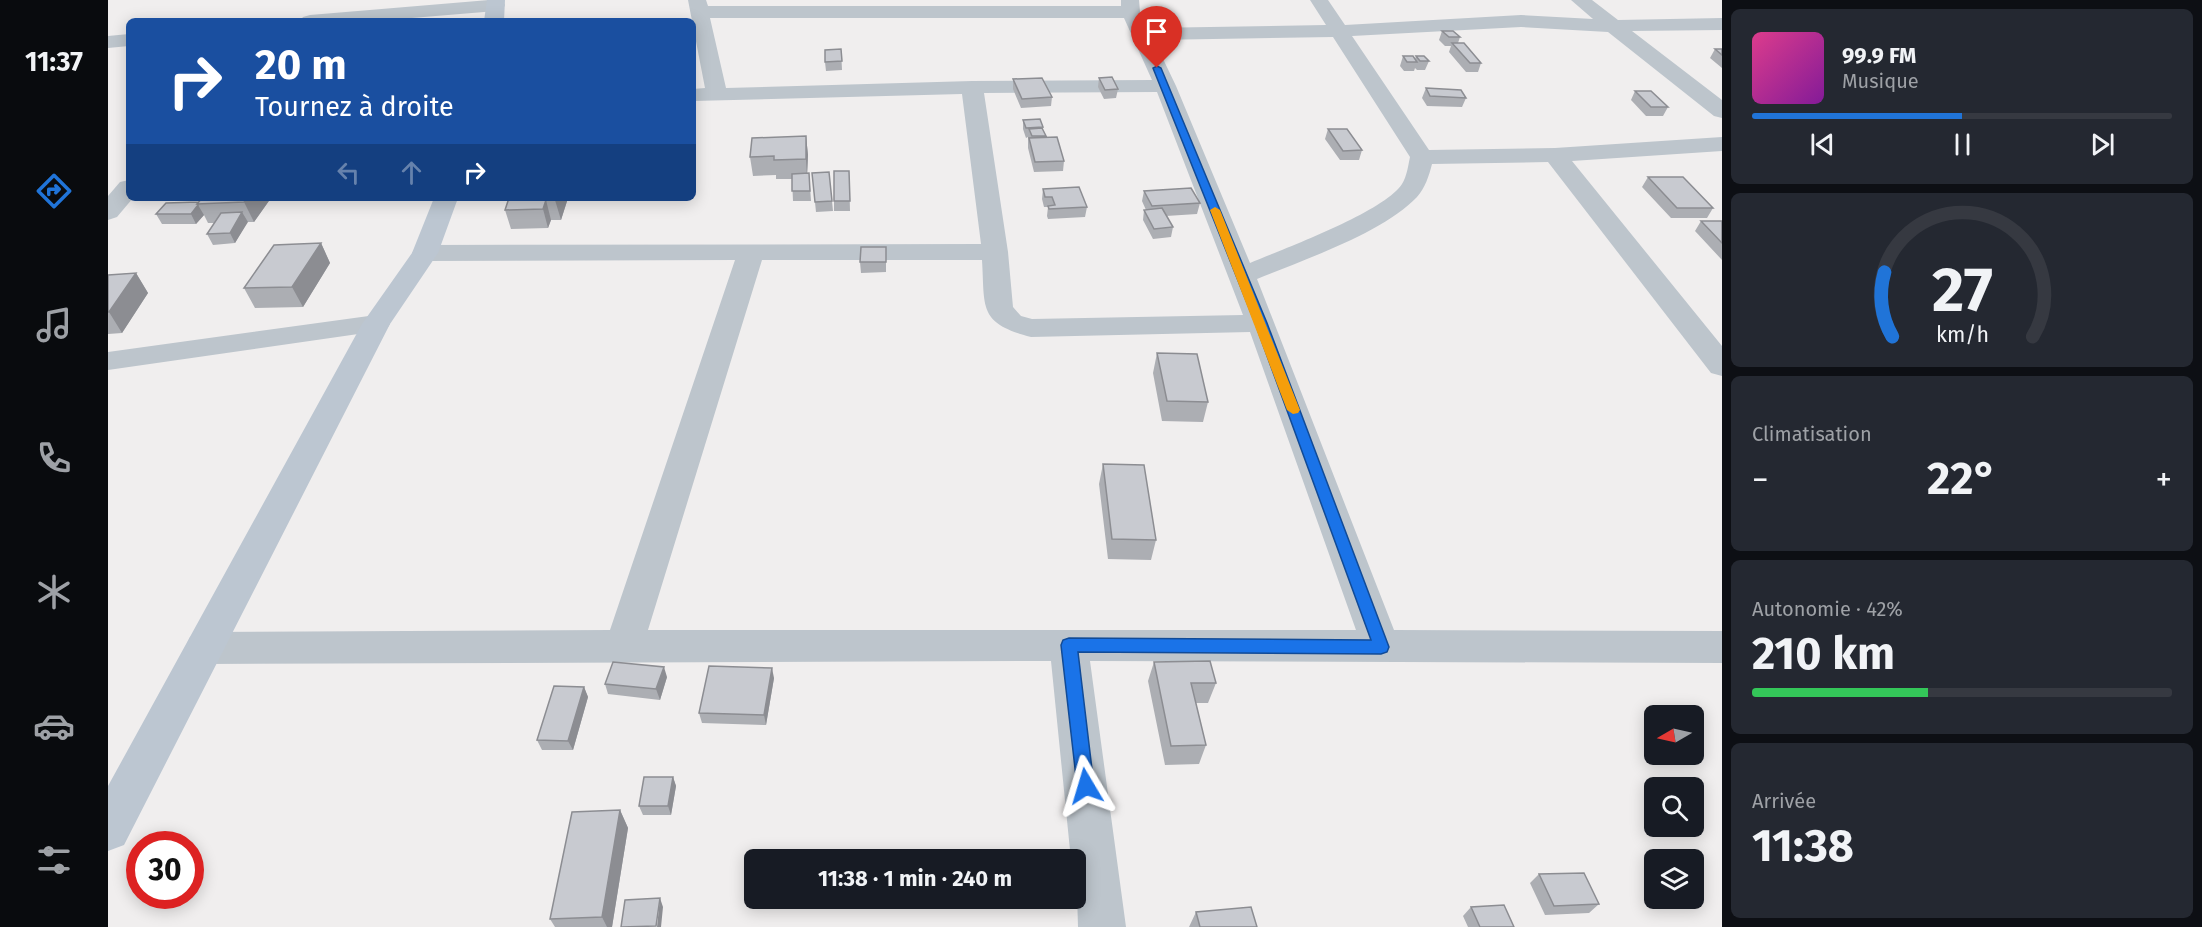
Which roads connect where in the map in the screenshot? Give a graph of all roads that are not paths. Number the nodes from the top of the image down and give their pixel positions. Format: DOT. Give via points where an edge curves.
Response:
graph roads {
  1 [pos="1319,0"];
  2 [pos="1580,0"];
  3 [pos="698,6"];
  4 [pos="892,6"];
  5 [pos="495,9"];
  6 [pos="1134,15"];
  7 [pos="356,18"];
  8 [pos="1722,24"];
  9 [pos="1612,26"];
  10 [pos="1339,31"];
  11 [pos="126,40"];
  12 [pos="108,42"];
  13 [pos="1165,86"];
  14 [pos="972,87"];
  15 [pos="717,94"];
  16 [pos="696,95"];
  17 [pos="1722,111"];
  18 [pos="1722,144"];
  19 [pos="1555,154"];
  20 [pos="1422,158"];
  21 [pos="126,191"];
  22 [pos="445,201"];
  23 [pos="108,212"];
  24 [pos="995,252"];
  25 [pos="424,253"];
  26 [pos="751,253"];
  27 [pos="1242,276"];
  28 [pos="1261,323"];
  29 [pos="376,324"];
  30 [pos="108,361"];
  31 [pos="1722,366"];
  32 [pos="1069,645"];
  33 [pos="624,647"];
  34 [pos="1381,647"];
  35 [pos="1722,647"];
  36 [pos="204,648"];
  37 [pos="108,830"];
  38 [pos="1102,927"];
  1 -- 10 [label="street"];
  2 -- 9 [label="street"];
  3 -- 4 [label="street"];
  3 -- 15 [label="street"];
  4 -- 6 [label="street"];
  5 -- 7 [label="street"];
  6 -- 10 [label="street"];
  6 -- 13 [label="street"];
  8 -- 9 [label="street"];
  9 -- 10 [label="street" via="1521,21"];
  9 -- 17 [label="street"];
  10 -- 20 [label="street"];
  11 -- 12 [label="street"];
  13 -- 14 [label="street"];
  13 -- 27 [label="street"];
  14 -- 15 [label="street"];
  14 -- 24 [label="street"];
  15 -- 16 [label="street"];
  18 -- 19 [label="street"];
  19 -- 20 [label="street"];
  19 -- 31 [label="street"];
  20 -- 27 [label="street" via="1408,194 1384,211"];
  21 -- 23 [label="street"];
  22 -- 25 [label="street"];
  24 -- 26 [label="street"];
  24 -- 28 [label="street" via="999,308 1011,322 1031,328"];
  25 -- 26 [label="street"];
  25 -- 29 [label="street"];
  26 -- 33 [label="street"];
  27 -- 28 [label="street"];
  28 -- 34 [label="street"];
  29 -- 30 [label="street"];
  29 -- 36 [label="street"];
  32 -- 33 [label="street"];
  32 -- 34 [label="street"];
  32 -- 38 [label="street"];
  33 -- 36 [label="street"];
  34 -- 35 [label="street"];
  36 -- 37 [label="street"];
}
